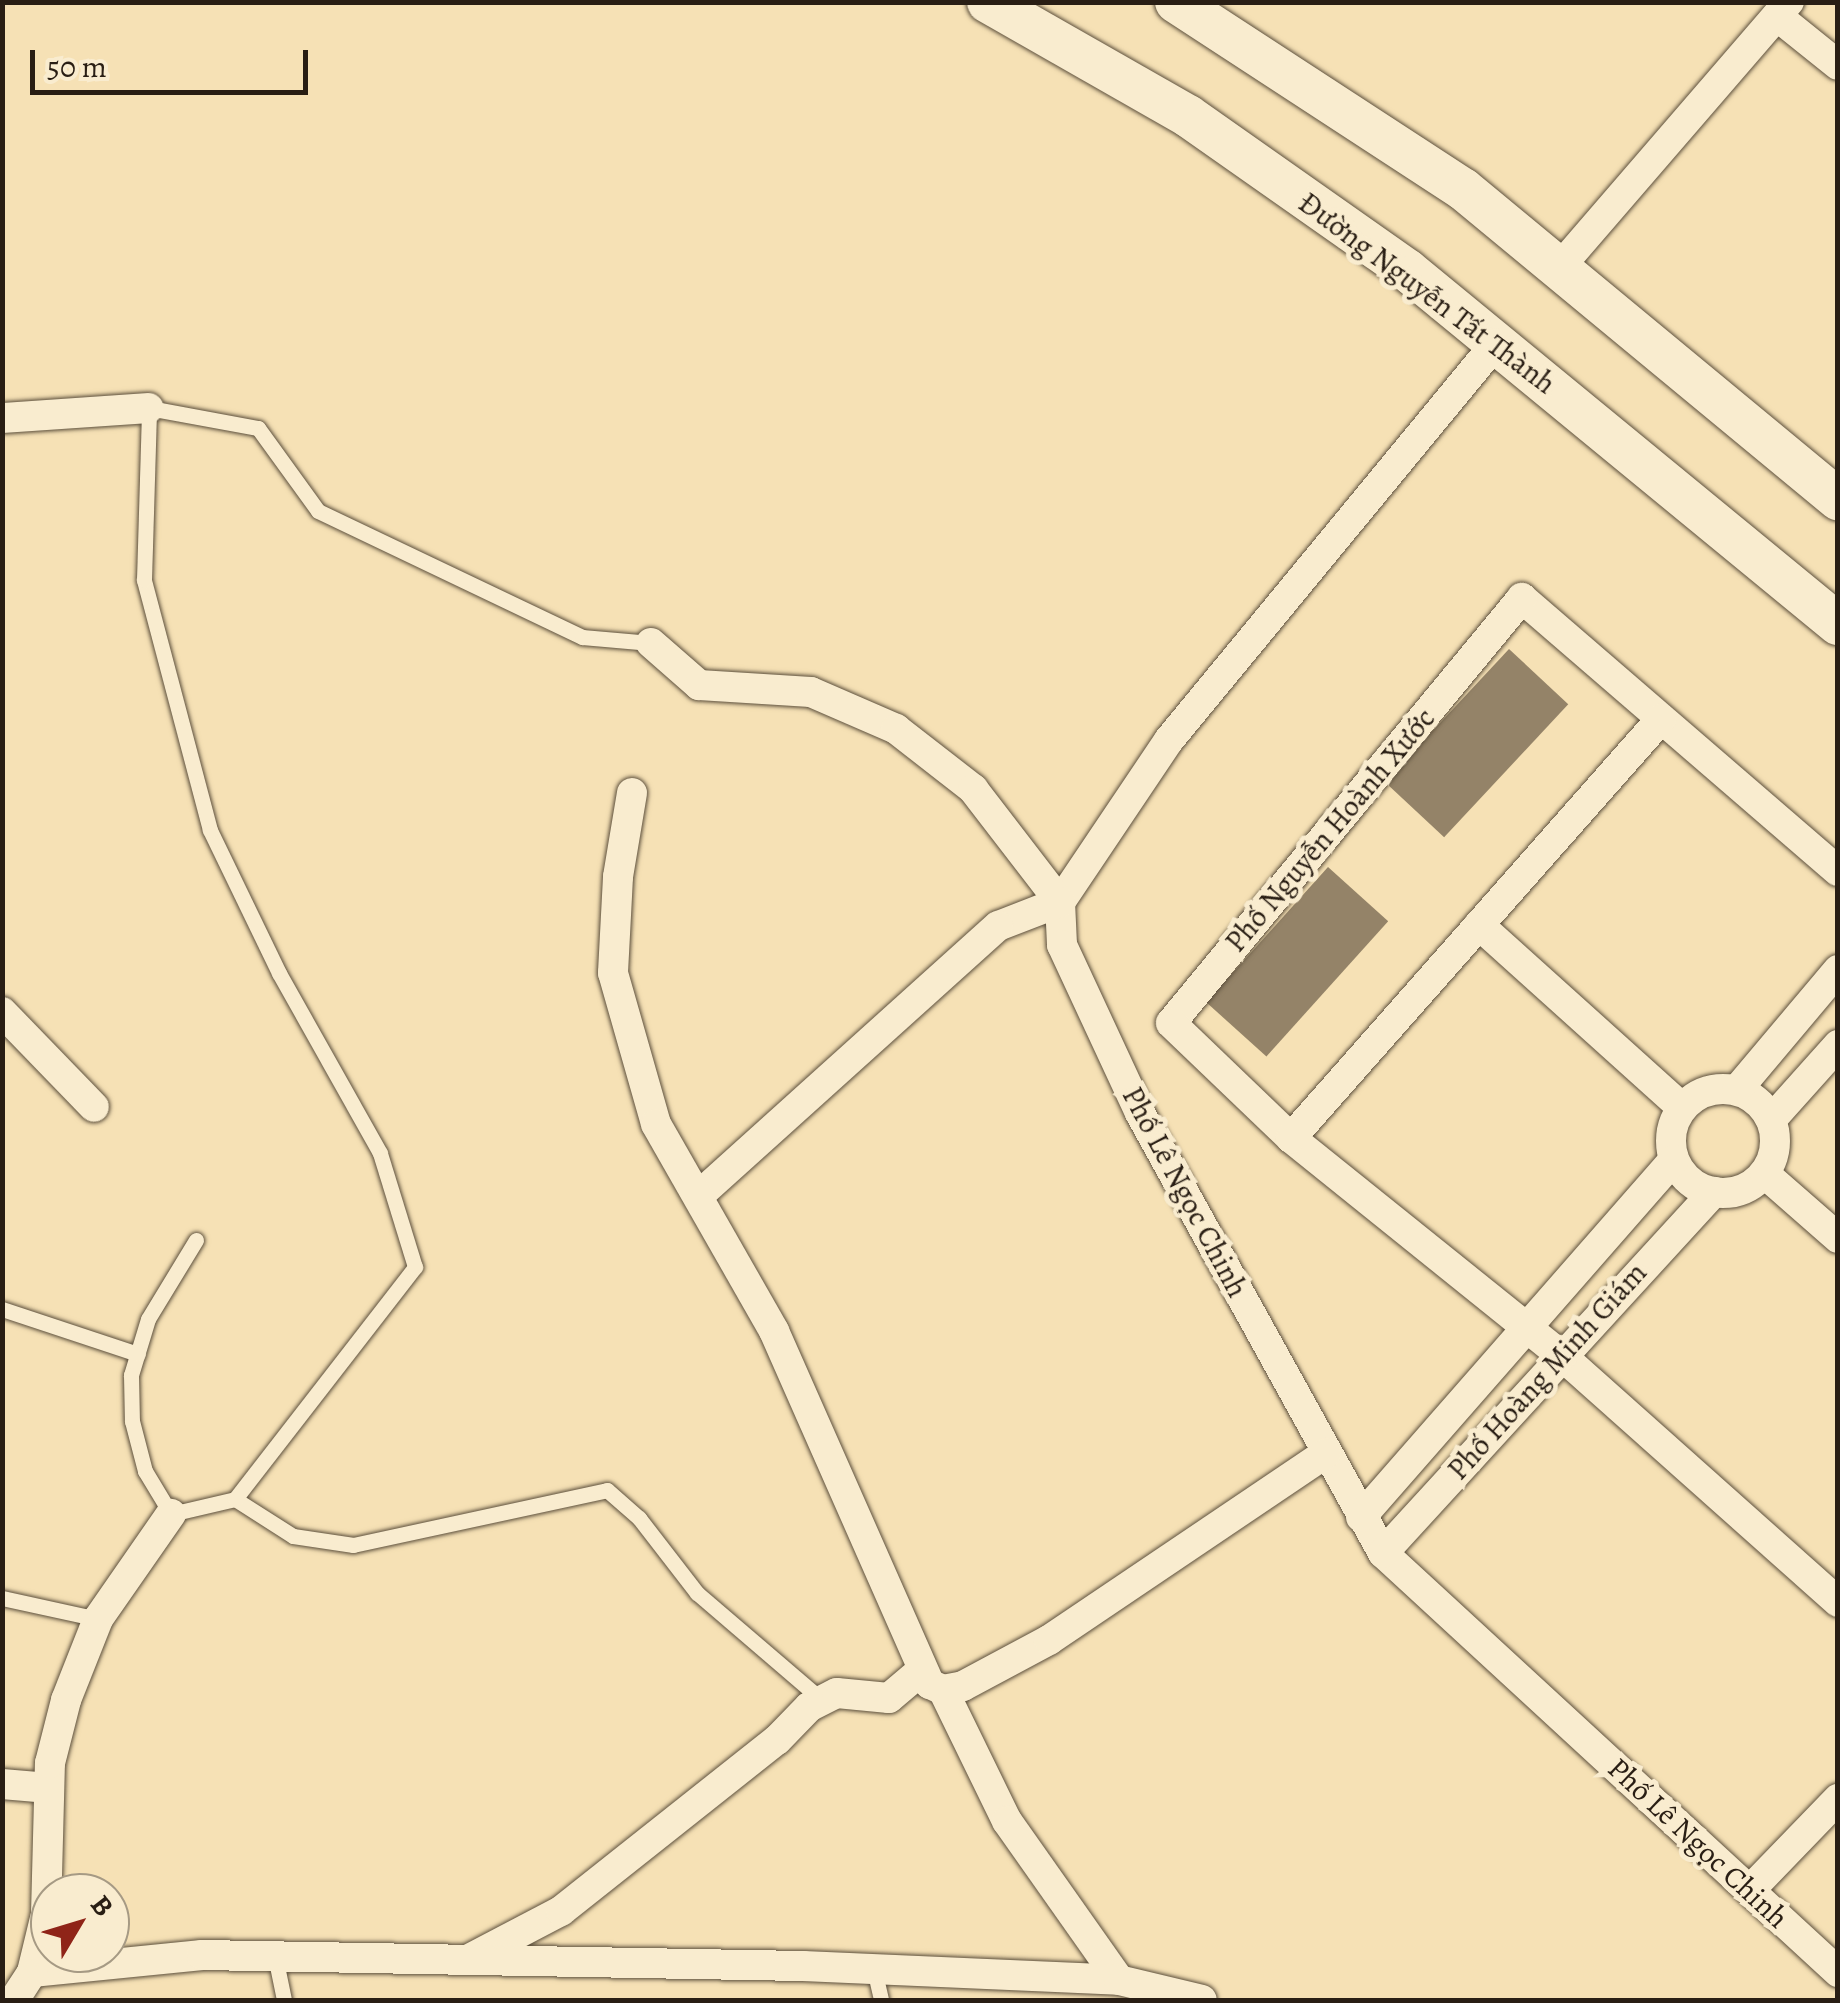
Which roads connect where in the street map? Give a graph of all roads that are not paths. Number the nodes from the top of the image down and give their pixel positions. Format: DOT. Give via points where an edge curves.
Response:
graph roads {
  1 [pos="988,2"];
  2 [pos="1176,2"];
  3 [pos="1783,9"];
  4 [pos="1838,65"];
  5 [pos="1560,268"];
  6 [pos="1497,342"];
  7 [pos="150,408"];
  8 [pos="2,418"];
  9 [pos="1838,499"];
  10 [pos="1838,624"];
  11 [pos="651,644"];
  12 [pos="1662,718"];
  13 [pos="632,793"];
  14 [pos="1838,871"];
  15 [pos="1060,902"];
  16 [pos="1479,926"];
  17 [pos="1838,970"];
  18 [pos="2,1012"];
  19 [pos="1838,1045"];
  20 [pos="1736,1090"];
  21 [pos="94,1107"];
  22 [pos="1682,1108"];
  23 [pos="1771,1120"];
  24 [pos="1292,1138"];
  25 [pos="1674,1160"];
  26 [pos="1765,1174"];
  27 [pos="1714,1192"];
  28 [pos="700,1196"];
  29 [pos="1838,1238"];
  30 [pos="196,1240"];
  31 [pos="2,1309"];
  32 [pos="1524,1331"];
  33 [pos="138,1354"];
  34 [pos="1562,1356"];
  35 [pos="1326,1453"];
  36 [pos="236,1499"];
  37 [pos="172,1514"];
  38 [pos="1361,1517"];
  39 [pos="1382,1552"];
  40 [pos="2,1598"];
  41 [pos="1838,1602"];
  42 [pos="98,1619"];
  43 [pos="932,1680"];
  44 [pos="822,1700"];
  45 [pos="2,1784"];
  46 [pos="49,1788"];
  47 [pos="1838,1800"];
  48 [pos="47,1873"];
  49 [pos="1750,1890"];
  50 [pos="275,1956"];
  51 [pos="468,1960"];
  52 [pos="130,1962"];
  53 [pos="874,1969"];
  54 [pos="1838,1972"];
  55 [pos="31,1973"];
  56 [pos="1120,1980"];
  57 [pos="14,2000"];
  58 [pos="284,2000"];
  59 [pos="882,2000"];
  60 [pos="1202,2000"];
  1 -- 6 [label="main road, Đường Nguyễn Tất Thành" via="1188,116"];
  2 -- 5 [label="main road" via="1463,189"];
  3 -- 4 [label="street"];
  3 -- 5 [label="street"];
  5 -- 9 [label="main road"];
  6 -- 10 [label="main road, Đường Nguyễn Tất Thành"];
  6 -- 15 [label="street" via="1169,740"];
  7 -- 8 [label="street"];
  7 -- 11 [label="lane" via="258,428 318,511 582,637"];
  7 -- 36 [label="lane" via="144,580 210,830 380,1153 415,1267"];
  11 -- 15 [label="street" via="699,685 811,692 896,729 973,789"];
  12 -- 14 [label="street, Phố Nguyễn Hoành Xước"];
  12 -- 16 [label="street"];
  12 -- 24 [label="street, Phố Nguyễn Hoành Xước" via="1522,598 1171,1022"];
  13 -- 28 [label="street" via="618,877 613,973 656,1124"];
  15 -- 28 [label="street" via="998,926"];
  15 -- 35 [label="street, Phố Lê Ngọc Chinh" via="1062,945 1140,1113"];
  16 -- 22 [label="street"];
  16 -- 24 [label="street"];
  17 -- 20 [label="street"];
  18 -- 21 [label="street"];
  19 -- 23 [label="street"];
  20 -- 22 [label="street" via="1709,1089"];
  20 -- 23 [label="street" via="1752,1096"];
  22 -- 25 [label="street" via="1670,1138"];
  23 -- 26 [label="street" via="1775,1154"];
  24 -- 32 [label="street, Phố Nguyễn Hoành Xước"];
  25 -- 27 [label="street" via="1686,1178"];
  25 -- 32 [label="street, Phố Hoàng Minh Giám"];
  26 -- 27 [label="street" via="1747,1188"];
  26 -- 29 [label="street"];
  27 -- 34 [label="street, Phố Hoàng Minh Giám"];
  28 -- 43 [label="street" via="774,1331"];
  30 -- 33 [label="lane" via="148,1319"];
  31 -- 33 [label="lane"];
  32 -- 34 [label="street, Phố Nguyễn Hoành Xước"];
  32 -- 38 [label="street, Phố Hoàng Minh Giám"];
  33 -- 37 [label="lane" via="132,1421 145,1471"];
  34 -- 39 [label="street, Phố Hoàng Minh Giám"];
  34 -- 41 [label="street, Phố Nguyễn Hoành Xước"];
  35 -- 38 [label="street, Phố Lê Ngọc Chinh"];
  35 -- 43 [label="street" via="1048,1640"];
  36 -- 37 [label="lane"];
  36 -- 44 [label="lane" via="293,1536 353,1545 607,1490 698,1593"];
  37 -- 42 [label="street"];
  38 -- 39 [label="street, Phố Lê Ngọc Chinh"];
  39 -- 49 [label="street, Phố Lê Ngọc Chinh"];
  40 -- 42 [label="lane"];
  42 -- 46 [label="street" via="66,1700"];
  43 -- 44 [label="street" via="889,1698 837,1692"];
  43 -- 56 [label="street" via="1007,1821"];
  44 -- 51 [label="street" via="561,1911"];
  45 -- 46 [label="street"];
  46 -- 48 [label="street"];
  47 -- 49 [label="street"];
  49 -- 54 [label="street, Phố Lê Ngọc Chinh"];
  50 -- 51 [label="street"];
  50 -- 52 [label="street"];
  50 -- 58 [label="lane"];
  51 -- 53 [label="street"];
  53 -- 56 [label="street"];
  53 -- 59 [label="lane"];
  55 -- 57 [label="street"];
  56 -- 60 [label="street"];
}
